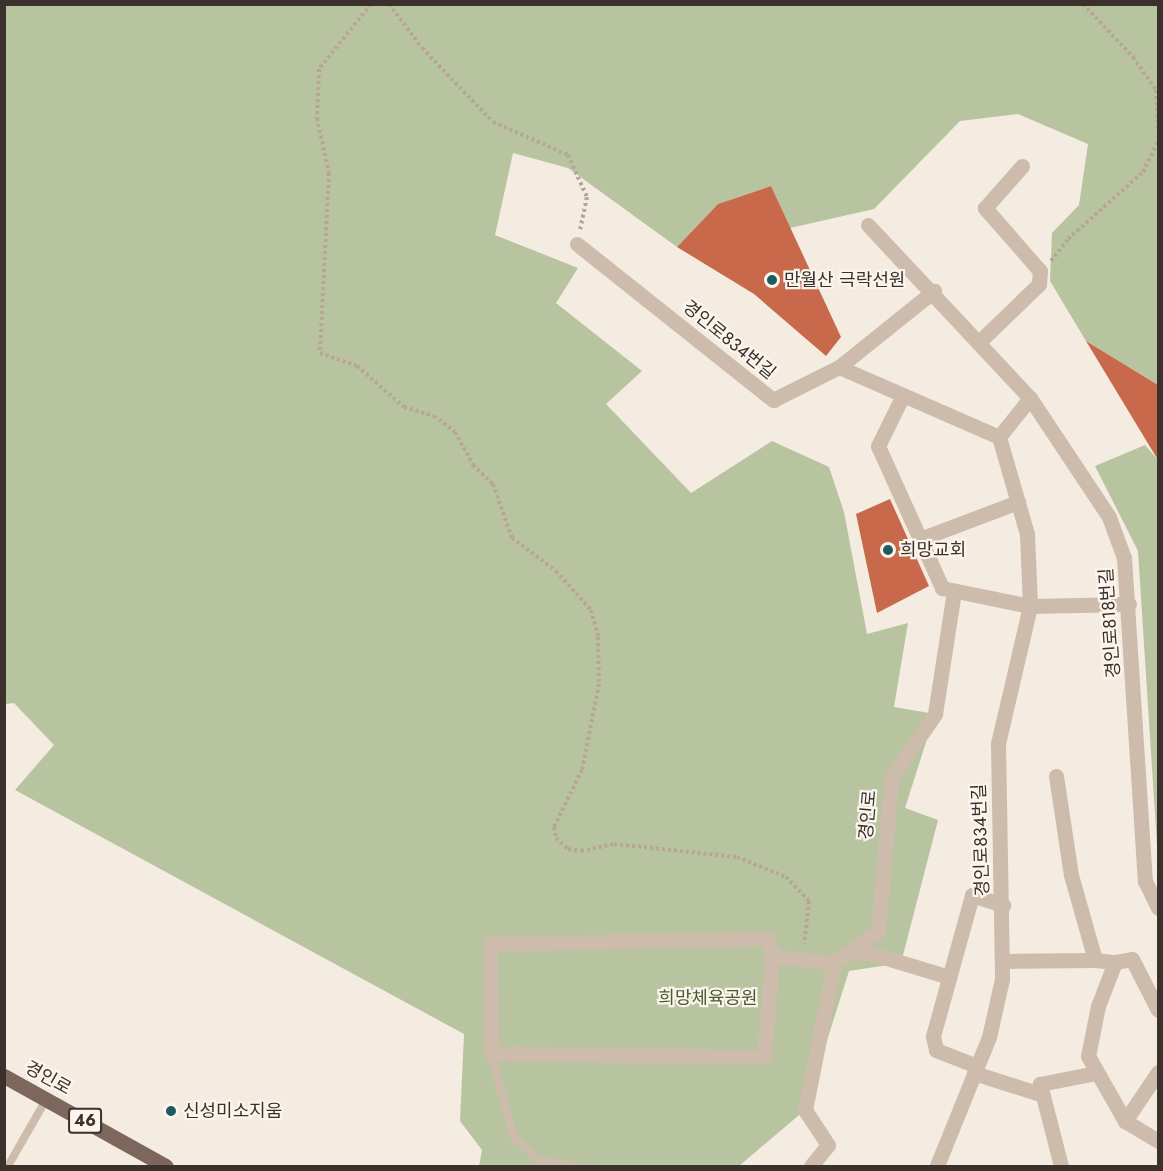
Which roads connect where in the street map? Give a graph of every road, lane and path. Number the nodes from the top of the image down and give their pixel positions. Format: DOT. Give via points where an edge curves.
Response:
graph roads {
  1 [pos="371,4"];
  2 [pos="389,4"];
  3 [pos="1083,4"];
  4 [pos="1158,130"];
  5 [pos="1158,141"];
  6 [pos="1022,166"];
  7 [pos="868,225"];
  8 [pos="577,243"];
  9 [pos="1040,276"];
  10 [pos="934,291"];
  11 [pos="979,342"];
  12 [pos="839,367"];
  13 [pos="903,395"];
  14 [pos="1030,398"];
  15 [pos="999,437"];
  16 [pos="1018,502"];
  17 [pos="920,539"];
  18 [pos="954,591"];
  19 [pos="1129,604"];
  20 [pos="1030,606"];
  21 [pos="1056,776"];
  22 [pos="1003,905"];
  23 [pos="1158,908"];
  24 [pos="846,953"];
  25 [pos="772,956"];
  26 [pos="801,959"];
  27 [pos="1095,960"];
  28 [pos="1002,961"];
  29 [pos="1115,962"];
  30 [pos="834,963"];
  31 [pos="950,977"];
  32 [pos="1158,1010"];
  33 [pos="491,1053"];
  34 [pos="976,1069"];
  35 [pos="1095,1072"];
  36 [pos="1158,1072"];
  37 [pos="4,1076"];
  38 [pos="1043,1095"];
  39 [pos="46,1100"];
  40 [pos="1125,1121"];
  41 [pos="1158,1141"];
  42 [pos="8,1167"];
  43 [pos="166,1167"];
  44 [pos="579,1167"];
  45 [pos="811,1167"];
  46 [pos="937,1167"];
  47 [pos="1061,1167"];
  1 -- 26 [label="path" via="319,69 317,118 329,173 320,353 357,366 404,407 434,416 455,432 473,465 493,484 512,538 556,571 591,610 598,637 599,684 582,771 554,827 556,838 568,849 581,851 614,844 736,857 786,878 809,901"];
  2 -- 8 [label="path" via="422,48 493,122 568,155 587,197"];
  3 -- 4 [label="path" via="1133,57 1156,90"];
  5 -- 9 [label="path" via="1143,172 1068,238"];
  6 -- 9 [label="street" via="985,208"];
  7 -- 10 [label="street, 경인로818번길"];
  8 -- 12 [label="street, 경인로834번길" via="773,400"];
  9 -- 11 [label="street" via="1040,284"];
  10 -- 11 [label="street, 경인로818번길"];
  10 -- 12 [label="street"];
  11 -- 14 [label="street, 경인로818번길"];
  12 -- 13 [label="street"];
  13 -- 15 [label="street"];
  13 -- 17 [label="street" via="878,446"];
  14 -- 15 [label="street"];
  14 -- 19 [label="street, 경인로818번길" via="1109,517 1124,558"];
  15 -- 16 [label="street, 경인로834번길"];
  16 -- 17 [label="street"];
  16 -- 20 [label="street, 경인로834번길" via="1028,534"];
  17 -- 18 [label="street" via="942,588"];
  18 -- 20 [label="street"];
  18 -- 24 [label="street, 경인로" via="935,714 891,778 878,930"];
  19 -- 20 [label="street"];
  19 -- 23 [label="street, 경인로818번길" via="1145,881"];
  20 -- 22 [label="street, 경인로834번길" via="998,744"];
  21 -- 27 [label="street" via="1071,875"];
  22 -- 28 [label="street, 경인로834번길"];
  22 -- 31 [label="street" via="972,896"];
  24 -- 30 [label="street, 경인로"];
  24 -- 31 [label="street" via="870,953"];
  25 -- 26 [label="street"];
  25 -- 33 [label="street" via="764,1057"];
  25 -- 33 [label="street" via="768,938 490,944"];
  26 -- 30 [label="street"];
  27 -- 28 [label="street"];
  27 -- 29 [label="street"];
  28 -- 34 [label="street, 경인로834번길" via="988,1036"];
  29 -- 32 [label="street" via="1132,959"];
  29 -- 35 [label="street" via="1098,1006 1088,1056"];
  30 -- 45 [label="street" via="805,1110 828,1145"];
  31 -- 34 [label="street" via="933,1036 936,1050"];
  33 -- 44 [label="lane" via="513,1136 538,1161"];
  34 -- 38 [label="street"];
  34 -- 46 [label="street, 경인로834번길"];
  35 -- 38 [label="street" via="1040,1083"];
  35 -- 40 [label="street"];
  36 -- 40 [label="street"];
  37 -- 39 [label="main road, 경인로 / 46"];
  38 -- 47 [label="street"];
  39 -- 42 [label="lane"];
  39 -- 43 [label="main road, 경인로 / 46"];
  40 -- 41 [label="street"];
}
